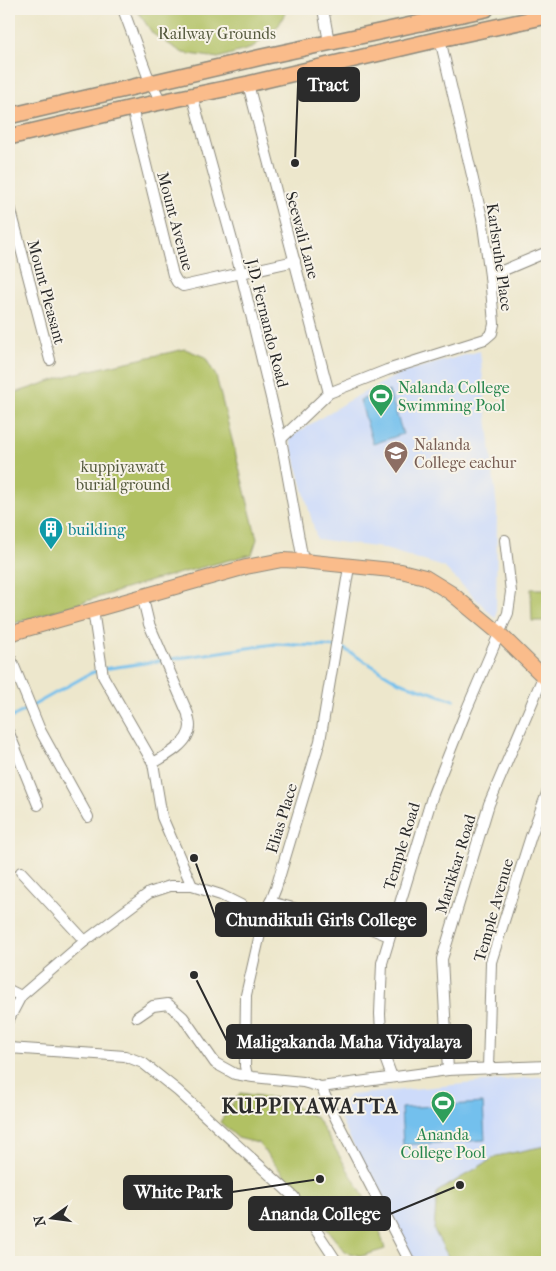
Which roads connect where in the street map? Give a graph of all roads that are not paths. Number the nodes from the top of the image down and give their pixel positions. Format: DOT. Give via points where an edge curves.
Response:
graph roads {
  1 [pos="123,9"];
  2 [pos="323,9"];
  3 [pos="486,9"];
  4 [pos="547,16"];
  5 [pos="440,39"];
  6 [pos="329,42"];
  7 [pos="152,83"];
  8 [pos="248,84"];
  9 [pos="192,96"];
  10 [pos="161,102"];
  11 [pos="132,108"];
  12 [pos="9,116"];
  13 [pos="9,138"];
  14 [pos="9,203"];
  15 [pos="547,252"];
  16 [pos="294,261"];
  17 [pos="241,273"];
  18 [pos="490,276"];
  19 [pos="50,360"];
  20 [pos="329,393"];
  21 [pos="280,439"];
  22 [pos="505,540"];
  23 [pos="303,561"];
  24 [pos="349,567"];
  25 [pos="142,595"];
  26 [pos="93,610"];
  27 [pos="499,633"];
  28 [pos="9,634"];
  29 [pos="9,654"];
  30 [pos="545,678"];
  31 [pos="9,733"];
  32 [pos="153,764"];
  33 [pos="547,793"];
  34 [pos="38,805"];
  35 [pos="88,817"];
  36 [pos="21,872"];
  37 [pos="192,886"];
  38 [pos="270,902"];
  39 [pos="263,921"];
  40 [pos="389,936"];
  41 [pos="85,941"];
  42 [pos="9,990"];
  43 [pos="21,996"];
  44 [pos="137,1017"];
  45 [pos="9,1020"];
  46 [pos="9,1048"];
  47 [pos="547,1066"];
  48 [pos="488,1069"];
  49 [pos="448,1070"];
  50 [pos="246,1076"];
  51 [pos="392,1077"];
  52 [pos="321,1087"];
  53 [pos="337,1262"];
  54 [pos="410,1262"];
  1 -- 7 [label="street"];
  2 -- 6 [label="street"];
  3 -- 6 [label="highway"];
  4 -- 5 [label="highway"];
  5 -- 8 [label="highway"];
  5 -- 18 [label="street, Karlsruhe Place" via="482,218"];
  6 -- 7 [label="highway"];
  7 -- 10 [label="street"];
  7 -- 12 [label="highway"];
  8 -- 9 [label="highway"];
  8 -- 16 [label="street, Seewali Lane"];
  9 -- 10 [label="highway"];
  9 -- 17 [label="street, J.D. Fernando Road"];
  10 -- 11 [label="highway"];
  11 -- 13 [label="highway"];
  11 -- 17 [label="street, Mount Avenue" via="177,282 183,286"];
  14 -- 19 [label="street, Mount Pleasant"];
  15 -- 18 [label="street"];
  16 -- 17 [label="street, Mount Avenue"];
  16 -- 20 [label="street, Seewali Lane"];
  17 -- 21 [label="street, J.D. Fernando Road"];
  18 -- 20 [label="street, Karlsruhe Place" via="494,324 492,333 485,339 387,370"];
  20 -- 21 [label="street, Karlsruhe Place"];
  21 -- 23 [label="street, J.D. Fernando Road"];
  22 -- 27 [label="street, Temple Road" via="511,592 508,613"];
  23 -- 24 [label="main road"];
  23 -- 25 [label="main road" via="282,560 246,567"];
  24 -- 27 [label="main road" via="401,571 425,577 451,593"];
  24 -- 38 [label="street, Elias Place" via="320,741"];
  25 -- 26 [label="main road"];
  25 -- 32 [label="street" via="149,624 188,714 190,728 180,745"];
  26 -- 28 [label="main road"];
  26 -- 32 [label="street" via="103,676"];
  27 -- 30 [label="main road"];
  27 -- 40 [label="street, Temple Road" via="433,794"];
  29 -- 35 [label="street" via="40,730"];
  30 -- 49 [label="street, Marikkar Road" via="489,804 442,959"];
  31 -- 34 [label="street"];
  32 -- 37 [label="street" via="162,817"];
  33 -- 48 [label="street, Temple Avenue" via="491,962"];
  36 -- 41 [label="street"];
  37 -- 39 [label="street" via="221,894"];
  37 -- 41 [label="street" via="170,886 149,894"];
  38 -- 39 [label="street, Elias Place"];
  38 -- 40 [label="street" via="364,926"];
  39 -- 50 [label="street, Elias Place" via="246,995"];
  40 -- 51 [label="street, Temple Road" via="382,963 380,1014 382,1050"];
  41 -- 43 [label="street"];
  42 -- 43 [label="street"];
  43 -- 45 [label="street"];
  44 -- 50 [label="street" via="153,1006 168,1004 182,1017 215,1063"];
  46 -- 53 [label="street" via="125,1056 143,1063 294,1197"];
  47 -- 48 [label="street"];
  48 -- 49 [label="street"];
  49 -- 51 [label="street"];
  50 -- 52 [label="street"];
  51 -- 52 [label="street"];
  52 -- 54 [label="street"];
}
